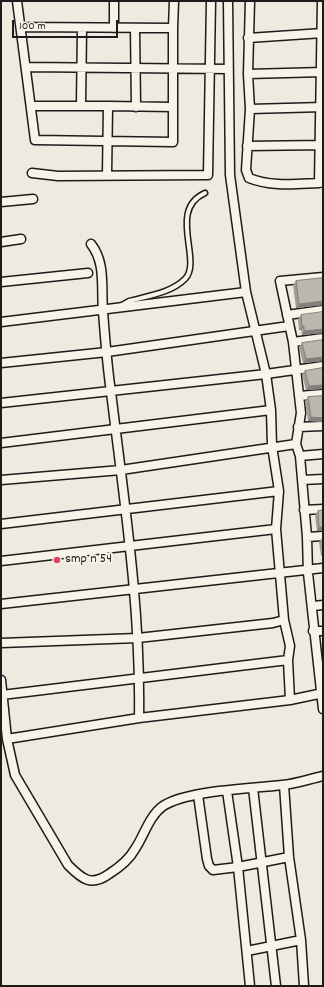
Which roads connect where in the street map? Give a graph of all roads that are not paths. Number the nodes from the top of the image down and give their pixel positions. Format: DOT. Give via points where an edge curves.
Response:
graph roads {
  1 [pos="17,1"];
  2 [pos="114,1"];
  3 [pos="174,1"];
  4 [pos="211,1"];
  5 [pos="228,1"];
  6 [pos="250,1"];
  7 [pos="322,1"];
  8 [pos="21,27"];
  9 [pos="82,28"];
  10 [pos="114,28"];
  11 [pos="136,28"];
  12 [pos="174,28"];
  13 [pos="322,33"];
  14 [pos="248,38"];
  15 [pos="26,67"];
  16 [pos="81,67"];
  17 [pos="135,67"];
  18 [pos="174,69"];
  19 [pos="210,70"];
  20 [pos="228,70"];
  21 [pos="322,72"];
  22 [pos="248,74"];
  23 [pos="81,105"];
  24 [pos="31,106"];
  25 [pos="108,106"];
  26 [pos="136,106"];
  27 [pos="173,107"];
  28 [pos="322,107"];
  29 [pos="250,109"];
  30 [pos="106,141"];
  31 [pos="321,145"];
  32 [pos="247,146"];
  33 [pos="32,173"];
  34 [pos="107,175"];
  35 [pos="321,182"];
  36 [pos="205,193"];
  37 [pos="33,199"];
  38 [pos="1,202"];
  39 [pos="21,239"];
  40 [pos="1,242"];
  41 [pos="90,244"];
  42 [pos="88,273"];
  43 [pos="323,277"];
  44 [pos="1,282"];
  45 [pos="246,292"];
  46 [pos="117,308"];
  47 [pos="103,310"];
  48 [pos="323,310"];
  49 [pos="287,315"];
  50 [pos="1,322"];
  51 [pos="289,326"];
  52 [pos="256,331"];
  53 [pos="323,338"];
  54 [pos="292,342"];
  55 [pos="107,352"];
  56 [pos="1,363"];
  57 [pos="323,366"];
  58 [pos="296,369"];
  59 [pos="266,374"];
  60 [pos="111,392"];
  61 [pos="323,394"];
  62 [pos="299,396"];
  63 [pos="1,403"];
  64 [pos="271,410"];
  65 [pos="323,426"];
  66 [pos="298,427"];
  67 [pos="116,429"];
  68 [pos="1,443"];
  69 [pos="296,444"];
  70 [pos="272,446"];
  71 [pos="323,454"];
  72 [pos="300,456"];
  73 [pos="121,470"];
  74 [pos="323,479"];
  75 [pos="1,480"];
  76 [pos="302,480"];
  77 [pos="279,491"];
  78 [pos="323,508"];
  79 [pos="125,509"];
  80 [pos="304,510"];
  81 [pos="1,524"];
  82 [pos="276,529"];
  83 [pos="323,536"];
  84 [pos="307,537"];
  85 [pos="129,547"];
  86 [pos="1,561"];
  87 [pos="323,568"];
  88 [pos="308,571"];
  89 [pos="279,572"];
  90 [pos="323,572"];
  91 [pos="134,590"];
  92 [pos="1,604"];
  93 [pos="323,605"];
  94 [pos="313,606"];
  95 [pos="284,620"];
  96 [pos="313,631"];
  97 [pos="323,631"];
  98 [pos="138,638"];
  99 [pos="1,643"];
  100 [pos="288,660"];
  101 [pos="320,661"];
  102 [pos="140,678"];
  103 [pos="1,680"];
  104 [pos="322,693"];
  105 [pos="2,695"];
  106 [pos="290,700"];
  107 [pos="323,709"];
  108 [pos="139,718"];
  109 [pos="7,739"];
  110 [pos="323,776"];
  111 [pos="284,785"];
  112 [pos="253,788"];
  113 [pos="227,791"];
  114 [pos="198,795"];
  115 [pos="289,856"];
  116 [pos="263,862"];
  117 [pos="238,867"];
  118 [pos="300,940"];
  119 [pos="272,946"];
  120 [pos="247,951"];
  121 [pos="250,986"];
  122 [pos="276,986"];
  123 [pos="304,986"];
  1 -- 8 [label="street"];
  2 -- 10 [label="street"];
  3 -- 12 [label="street"];
  4 -- 19 [label="street"];
  5 -- 20 [label="street"];
  6 -- 14 [label="street"];
  7 -- 13 [label="street"];
  8 -- 9 [label="street"];
  8 -- 15 [label="street"];
  9 -- 10 [label="street"];
  9 -- 16 [label="street"];
  10 -- 11 [label="street"];
  11 -- 12 [label="street"];
  11 -- 17 [label="street"];
  12 -- 18 [label="street"];
  13 -- 14 [label="street"];
  13 -- 21 [label="street"];
  14 -- 22 [label="street"];
  15 -- 16 [label="street"];
  15 -- 24 [label="street"];
  16 -- 17 [label="street"];
  16 -- 23 [label="street"];
  17 -- 18 [label="street"];
  17 -- 26 [label="street"];
  18 -- 19 [label="street"];
  18 -- 27 [label="street"];
  19 -- 20 [label="street"];
  19 -- 34 [label="street" via="208,175"];
  20 -- 45 [label="street" via="230,175"];
  21 -- 22 [label="street"];
  21 -- 28 [label="street"];
  22 -- 29 [label="street"];
  23 -- 24 [label="street"];
  23 -- 25 [label="street"];
  24 -- 30 [label="street" via="35,140"];
  25 -- 26 [label="street"];
  25 -- 30 [label="street"];
  26 -- 27 [label="street"];
  27 -- 30 [label="street" via="173,142"];
  28 -- 29 [label="street"];
  28 -- 31 [label="street"];
  29 -- 32 [label="street"];
  30 -- 34 [label="street"];
  31 -- 32 [label="street"];
  31 -- 35 [label="street"];
  32 -- 35 [label="street" via="246,170 249,178 258,182 279,184"];
  33 -- 34 [label="street" via="58,176"];
  36 -- 46 [label="lane" via="195,200 188,210 186,223 190,270 186,278 174,287 128,301"];
  37 -- 38 [label="street"];
  39 -- 40 [label="street"];
  41 -- 47 [label="street" via="98,256 101,270"];
  42 -- 44 [label="street"];
  43 -- 49 [label="street" via="280,281"];
  45 -- 46 [label="street"];
  45 -- 52 [label="street"];
  46 -- 47 [label="street"];
  47 -- 50 [label="street"];
  47 -- 55 [label="street"];
  48 -- 49 [label="street"];
  49 -- 51 [label="street"];
  51 -- 52 [label="street"];
  51 -- 54 [label="street"];
  52 -- 55 [label="street"];
  52 -- 59 [label="street"];
  53 -- 54 [label="street"];
  54 -- 58 [label="street"];
  55 -- 56 [label="street"];
  55 -- 60 [label="street"];
  57 -- 58 [label="street"];
  58 -- 59 [label="street"];
  58 -- 62 [label="street"];
  59 -- 60 [label="street"];
  59 -- 64 [label="street"];
  60 -- 63 [label="street"];
  60 -- 67 [label="street"];
  61 -- 62 [label="street"];
  62 -- 66 [label="street" via="301,413"];
  64 -- 67 [label="street"];
  64 -- 70 [label="street"];
  65 -- 66 [label="street"];
  66 -- 69 [label="street"];
  67 -- 68 [label="street"];
  67 -- 73 [label="street"];
  69 -- 70 [label="street"];
  69 -- 72 [label="street"];
  70 -- 73 [label="street"];
  70 -- 77 [label="street"];
  71 -- 72 [label="street"];
  72 -- 76 [label="street"];
  73 -- 75 [label="street"];
  73 -- 79 [label="street"];
  74 -- 76 [label="street"];
  76 -- 80 [label="street"];
  77 -- 79 [label="street"];
  77 -- 82 [label="street"];
  78 -- 80 [label="street"];
  79 -- 81 [label="street"];
  79 -- 85 [label="street"];
  80 -- 84 [label="street"];
  82 -- 85 [label="street"];
  82 -- 89 [label="street"];
  83 -- 84 [label="street"];
  84 -- 88 [label="street"];
  85 -- 86 [label="street"];
  85 -- 91 [label="street"];
  87 -- 88 [label="street"];
  88 -- 89 [label="street"];
  88 -- 90 [label="street"];
  88 -- 94 [label="street"];
  89 -- 91 [label="street"];
  89 -- 95 [label="street"];
  91 -- 92 [label="street"];
  91 -- 98 [label="street"];
  93 -- 94 [label="street"];
  94 -- 96 [label="street"];
  95 -- 98 [label="street"];
  95 -- 100 [label="street" via="290,642"];
  96 -- 97 [label="street"];
  96 -- 101 [label="street"];
  98 -- 99 [label="street"];
  98 -- 102 [label="street"];
  100 -- 102 [label="street"];
  100 -- 106 [label="street"];
  101 -- 104 [label="street"];
  102 -- 105 [label="street"];
  102 -- 108 [label="street"];
  103 -- 105 [label="street"];
  104 -- 106 [label="street"];
  104 -- 107 [label="street"];
  105 -- 109 [label="street"];
  106 -- 108 [label="street"];
  108 -- 109 [label="street"];
  109 -- 114 [label="street" via="16,775 56,846 68,865 88,881 106,876 125,862 136,849 159,809 172,802"];
  110 -- 111 [label="street"];
  111 -- 112 [label="street"];
  111 -- 115 [label="street"];
  112 -- 113 [label="street"];
  112 -- 116 [label="street"];
  113 -- 114 [label="street"];
  113 -- 117 [label="street"];
  114 -- 117 [label="street" via="209,866 212,870"];
  115 -- 116 [label="street"];
  115 -- 118 [label="street"];
  116 -- 117 [label="street"];
  116 -- 119 [label="street"];
  117 -- 120 [label="street"];
  118 -- 119 [label="street"];
  118 -- 123 [label="street"];
  119 -- 120 [label="street"];
  119 -- 122 [label="street"];
  120 -- 121 [label="street"];
}
